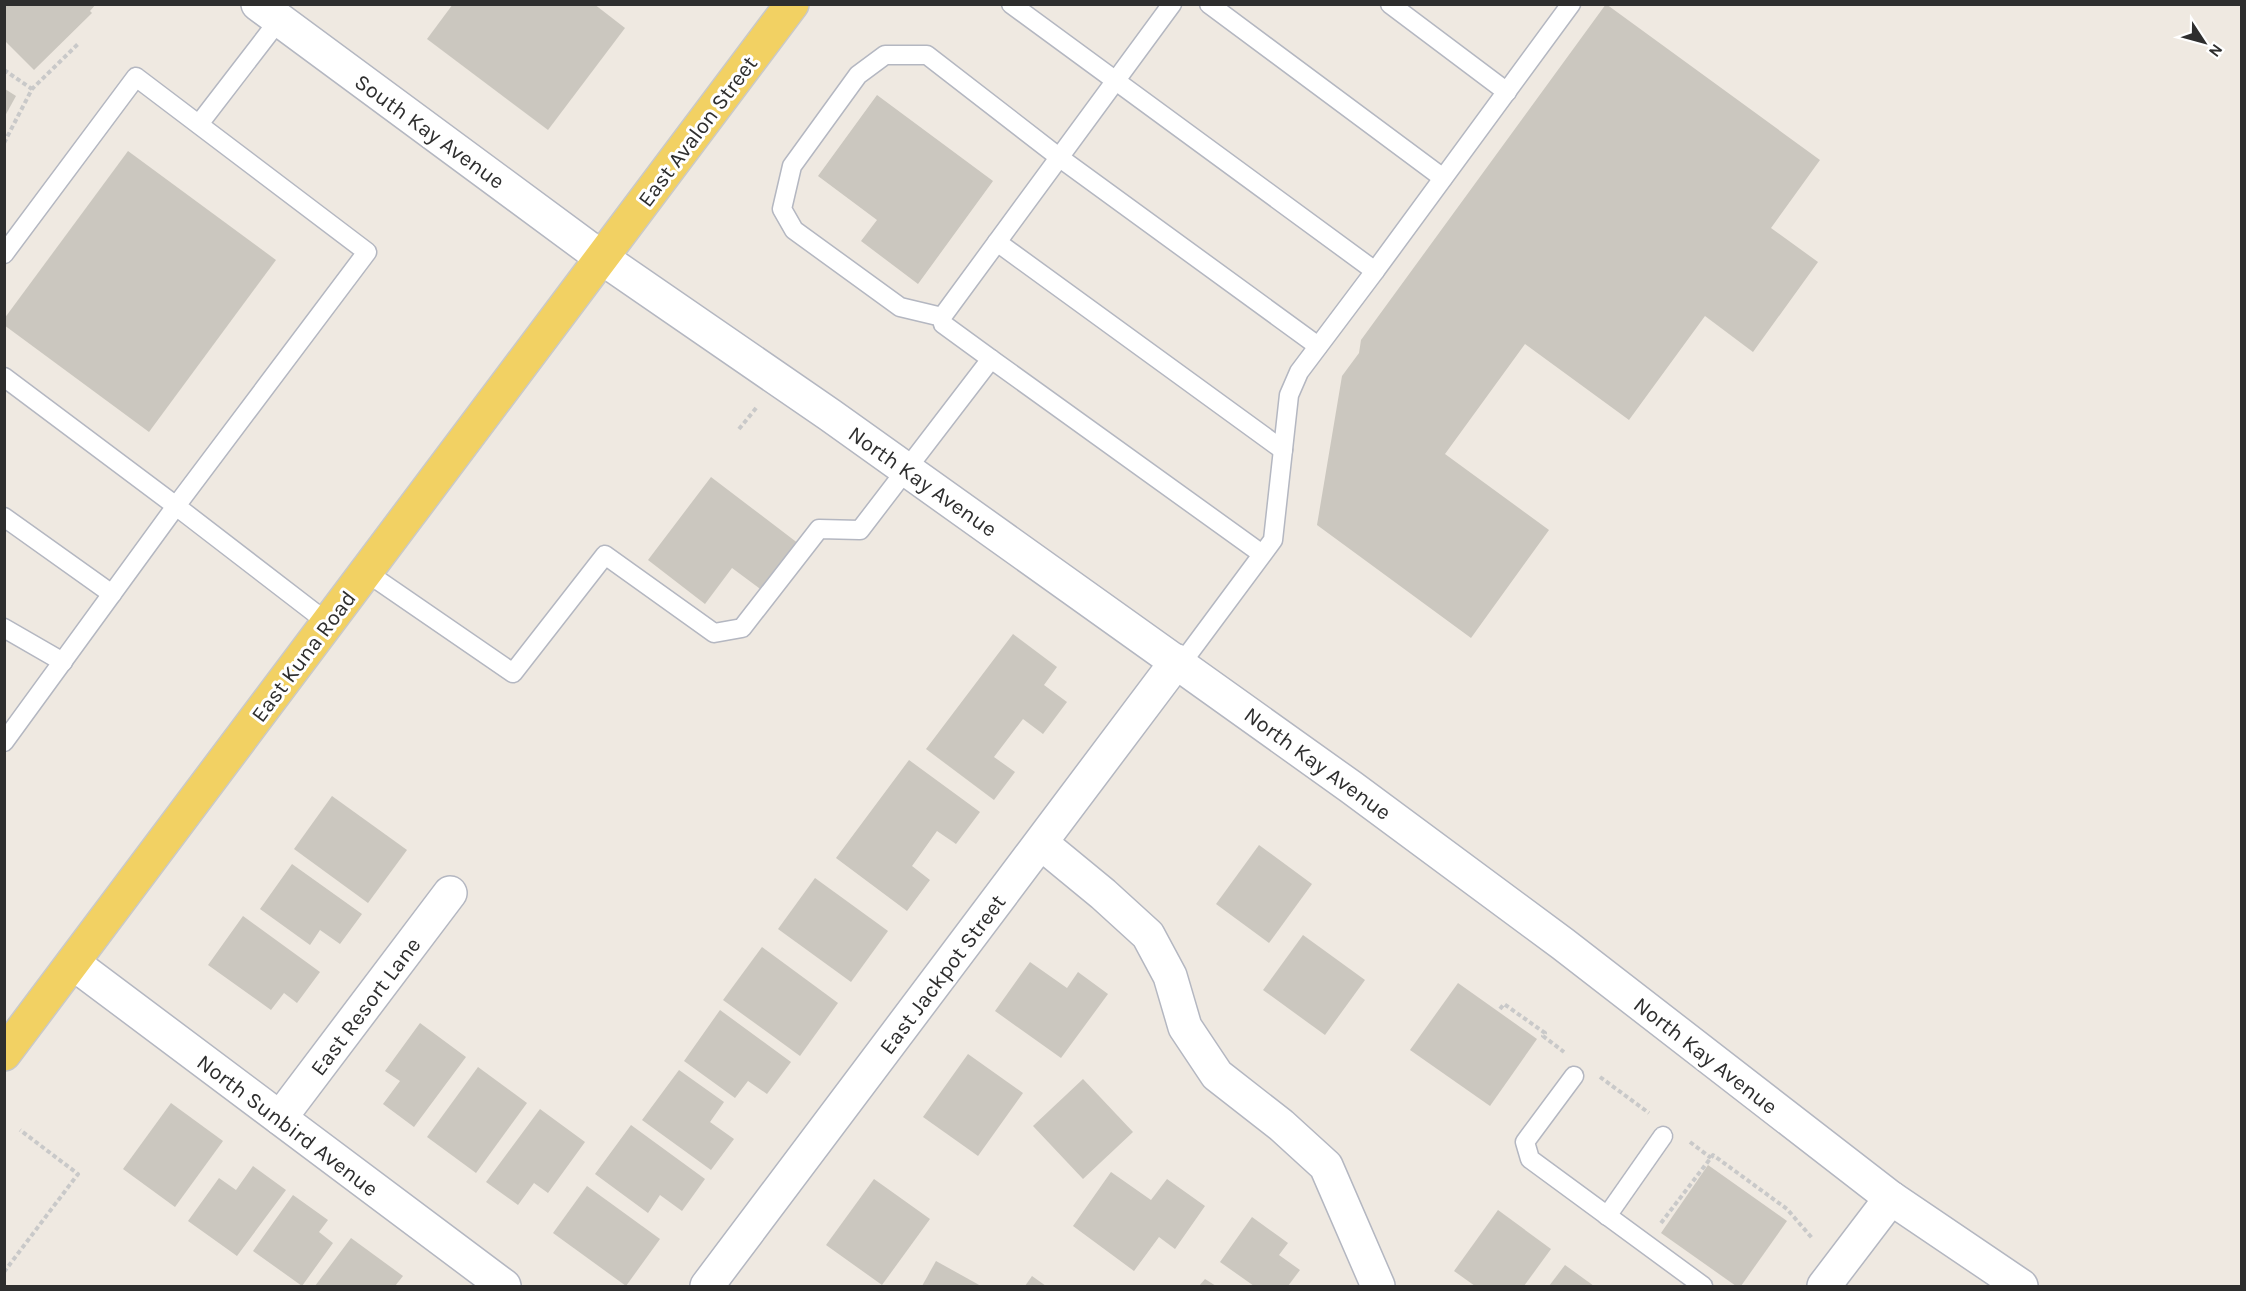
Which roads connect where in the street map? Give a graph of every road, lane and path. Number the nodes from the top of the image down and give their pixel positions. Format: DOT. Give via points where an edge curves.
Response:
graph roads {
  1 [pos="792,4"];
  2 [pos="1011,4"];
  3 [pos="1209,4"];
  4 [pos="1390,4"];
  5 [pos="1571,4"];
  6 [pos="1166,7"];
  7 [pos="276,10"];
  8 [pos="78,44"];
  9 [pos="4,70"];
  10 [pos="1116,82"];
  11 [pos="32,89"];
  12 [pos="1507,92"];
  13 [pos="199,124"];
  14 [pos="4,143"];
  15 [pos="1060,158"];
  16 [pos="1443,178"];
  17 [pos="997,242"];
  18 [pos="4,254"];
  19 [pos="602,258"];
  20 [pos="1375,271"];
  21 [pos="942,317"];
  22 [pos="1318,346"];
  23 [pos="991,359"];
  24 [pos="4,377"];
  25 [pos="761,402"];
  26 [pos="739,429"];
  27 [pos="1282,450"];
  28 [pos="907,470"];
  29 [pos="176,506"];
  30 [pos="4,517"];
  31 [pos="1262,554"];
  32 [pos="366,572"];
  33 [pos="112,594"];
  34 [pos="328,622"];
  35 [pos="4,628"];
  36 [pos="63,662"];
  37 [pos="1179,663"];
  38 [pos="4,742"];
  39 [pos="1041,843"];
  40 [pos="450,893"];
  41 [pos="73,963"];
  42 [pos="1500,1009"];
  43 [pos="5,1052"];
  44 [pos="1571,1056"];
  45 [pos="1574,1076"];
  46 [pos="1599,1077"];
  47 [pos="1655,1117"];
  48 [pos="280,1118"];
  49 [pos="20,1130"];
  50 [pos="1664,1136"];
  51 [pos="1683,1137"];
  52 [pos="1711,1158"];
  53 [pos="1891,1198"];
  54 [pos="1607,1216"];
  55 [pos="1655,1232"];
  56 [pos="1812,1238"];
  57 [pos="4,1272"];
  58 [pos="504,1287"];
  59 [pos="707,1287"];
  60 [pos="1378,1287"];
  61 [pos="1703,1287"];
  62 [pos="1824,1287"];
  63 [pos="2021,1287"];
  1 -- 19 [label="main road, East Avalon Street"];
  2 -- 10 [label="lane"];
  3 -- 16 [label="lane"];
  4 -- 12 [label="lane"];
  5 -- 12 [label="lane"];
  6 -- 10 [label="lane"];
  7 -- 13 [label="lane"];
  7 -- 19 [label="street, South Kay Avenue"];
  8 -- 11 [label="path"];
  9 -- 11 [label="path"];
  10 -- 15 [label="lane"];
  10 -- 20 [label="lane"];
  11 -- 14 [label="path"];
  12 -- 16 [label="lane"];
  13 -- 18 [label="lane" via="136,77"];
  13 -- 29 [label="lane" via="367,252"];
  15 -- 17 [label="lane"];
  15 -- 21 [label="lane" via="927,55 885,55 858,75 792,166 782,209 794,230 900,307"];
  15 -- 22 [label="lane"];
  16 -- 20 [label="lane"];
  17 -- 21 [label="lane"];
  17 -- 27 [label="lane"];
  19 -- 28 [label="street, North Kay Avenue"];
  19 -- 32 [label="main road, East Kuna Road"];
  20 -- 22 [label="lane"];
  21 -- 23 [label="lane" via="944,324"];
  22 -- 27 [label="lane" via="1299,372 1289,395"];
  23 -- 28 [label="lane"];
  23 -- 31 [label="lane"];
  24 -- 29 [label="lane"];
  25 -- 26 [label="path"];
  27 -- 31 [label="lane" via="1273,540"];
  28 -- 32 [label="lane" via="860,530 819,529 742,628 714,633 605,555 513,672"];
  28 -- 37 [label="street, North Kay Avenue"];
  29 -- 33 [label="lane"];
  29 -- 34 [label="lane"];
  30 -- 33 [label="lane"];
  31 -- 37 [label="lane"];
  32 -- 34 [label="main road, East Kuna Road"];
  33 -- 36 [label="lane"];
  34 -- 41 [label="main road, East Kuna Road"];
  35 -- 36 [label="lane"];
  36 -- 38 [label="lane"];
  37 -- 39 [label="street, East Jackpot Street"];
  37 -- 53 [label="street, North Kay Avenue" via="1554,937"];
  39 -- 59 [label="street, East Jackpot Street"];
  39 -- 60 [label="street" via="1148,935 1170,976 1185,1027 1217,1075 1326,1166"];
  40 -- 48 [label="street, East Resort Lane"];
  41 -- 43 [label="main road, East Kuna Road"];
  41 -- 48 [label="street, North Sunbird Avenue"];
  42 -- 44 [label="path" via="1504,1004"];
  45 -- 54 [label="lane" via="1525,1142 1530,1159"];
  46 -- 47 [label="path"];
  48 -- 58 [label="street, North Sunbird Avenue"];
  49 -- 57 [label="path" via="78,1174"];
  50 -- 54 [label="lane"];
  51 -- 52 [label="path"];
  52 -- 55 [label="path"];
  52 -- 56 [label="path" via="1713,1155 1787,1209"];
  53 -- 62 [label="street"];
  53 -- 63 [label="street, North Kay Avenue"];
  54 -- 61 [label="lane"];
}
